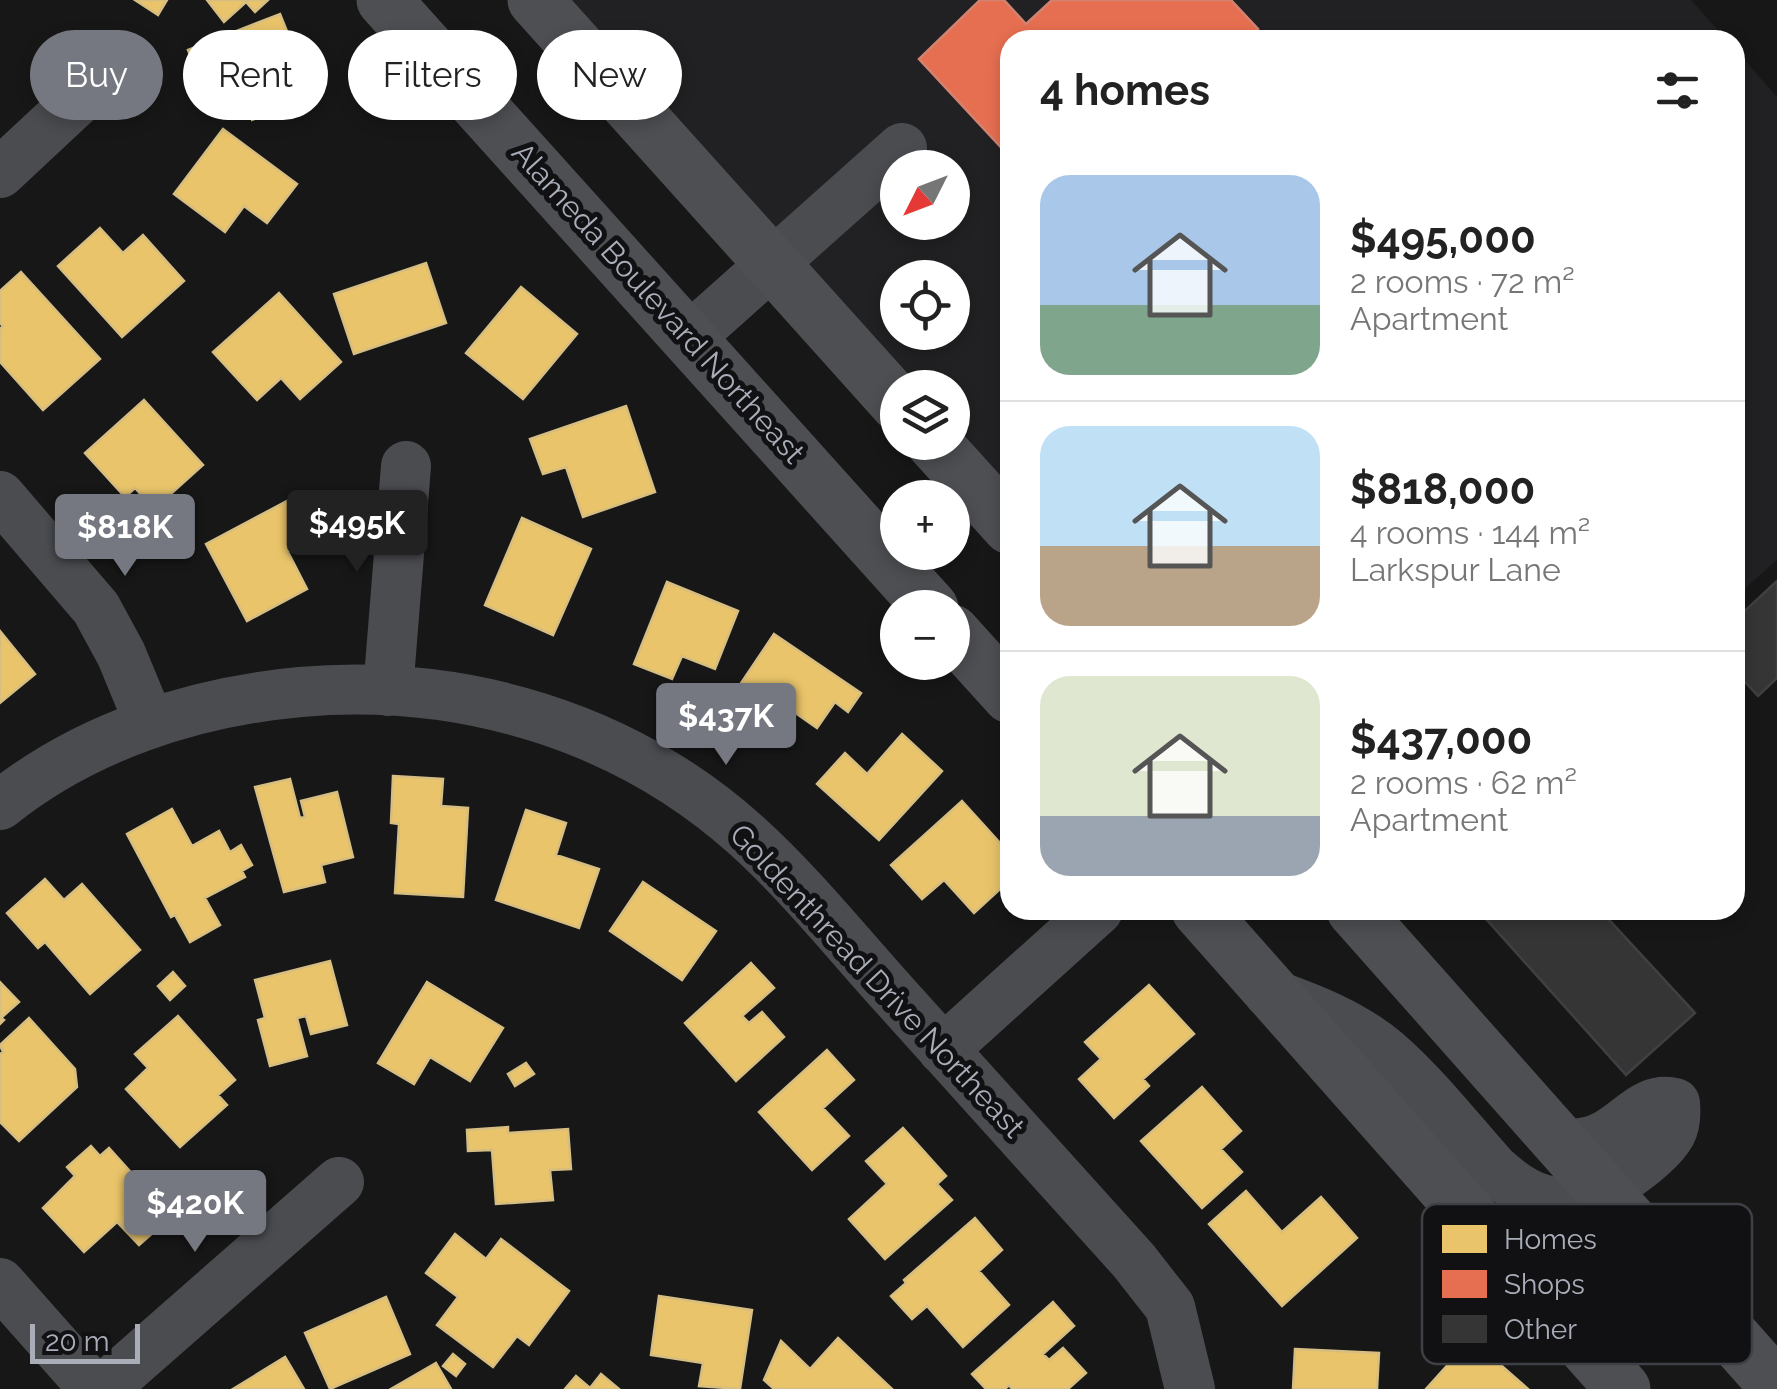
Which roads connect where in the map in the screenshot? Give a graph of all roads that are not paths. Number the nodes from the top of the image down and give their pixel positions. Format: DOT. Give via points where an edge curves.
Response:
graph roads {
  1 [pos="384,0"];
  2 [pos="535,0"];
  3 [pos="56,120"];
  4 [pos="902,148"];
  5 [pos="0,172"];
  6 [pos="771,265"];
  7 [pos="690,337"];
  8 [pos="880,384"];
  9 [pos="950,460"];
  10 [pos="406,466"];
  11 [pos="0,496"];
  12 [pos="1000,515"];
  13 [pos="915,590"];
  14 [pos="970,652"];
  15 [pos="1000,685"];
  16 [pos="388,691"];
  17 [pos="150,724"];
  18 [pos="0,805"];
  19 [pos="1087,920"];
  20 [pos="1207,920"];
  21 [pos="1363,920"];
  22 [pos="1269,993"];
  23 [pos="943,1050"];
  24 [pos="1562,1143"];
  25 [pos="339,1182"];
  26 [pos="1603,1190"];
  27 [pos="1458,1204"];
  28 [pos="1615,1204"];
  29 [pos="0,1284"];
  30 [pos="1752,1359"];
  31 [pos="1601,1364"];
  32 [pos="1777,1387"];
  33 [pos="94,1389"];
  34 [pos="103,1389"];
  35 [pos="1190,1389"];
  36 [pos="1623,1389"];
  1 -- 7 [label="main road, Alameda Boulevard Northeast"];
  2 -- 6 [label="main road"];
  3 -- 5 [label="street"];
  4 -- 6 [label="street"];
  6 -- 7 [label="street"];
  6 -- 8 [label="main road"];
  7 -- 13 [label="main road, Alameda Boulevard Northeast"];
  9 -- 12 [label="main road"];
  10 -- 16 [label="street"];
  11 -- 17 [label="street" via="96,608"];
  14 -- 15 [label="main road"];
  16 -- 17 [label="street, Goldenthread Drive Northeast" via="269,695"];
  16 -- 23 [label="street, Goldenthread Drive Northeast" via="539,716 674,778 749,838"];
  17 -- 18 [label="street, Goldenthread Drive Northeast" via="74,756"];
  19 -- 23 [label="street"];
  20 -- 22 [label="main road"];
  21 -- 24 [label="main road"];
  22 -- 26 [label="street" via="1348,1026 1385,1052 1522,1191 1575,1202"];
  22 -- 27 [label="main road"];
  23 -- 35 [label="street, Goldenthread Drive Northeast" via="1160,1293 1170,1307"];
  24 -- 26 [label="main road"];
  24 -- 26 [label="street" via="1602,1139 1653,1103 1675,1104 1668,1139"];
  25 -- 34 [label="street"];
  26 -- 28 [label="main road"];
  29 -- 33 [label="street"];
  30 -- 32 [label="main road"];
  31 -- 36 [label="main road"];
}
